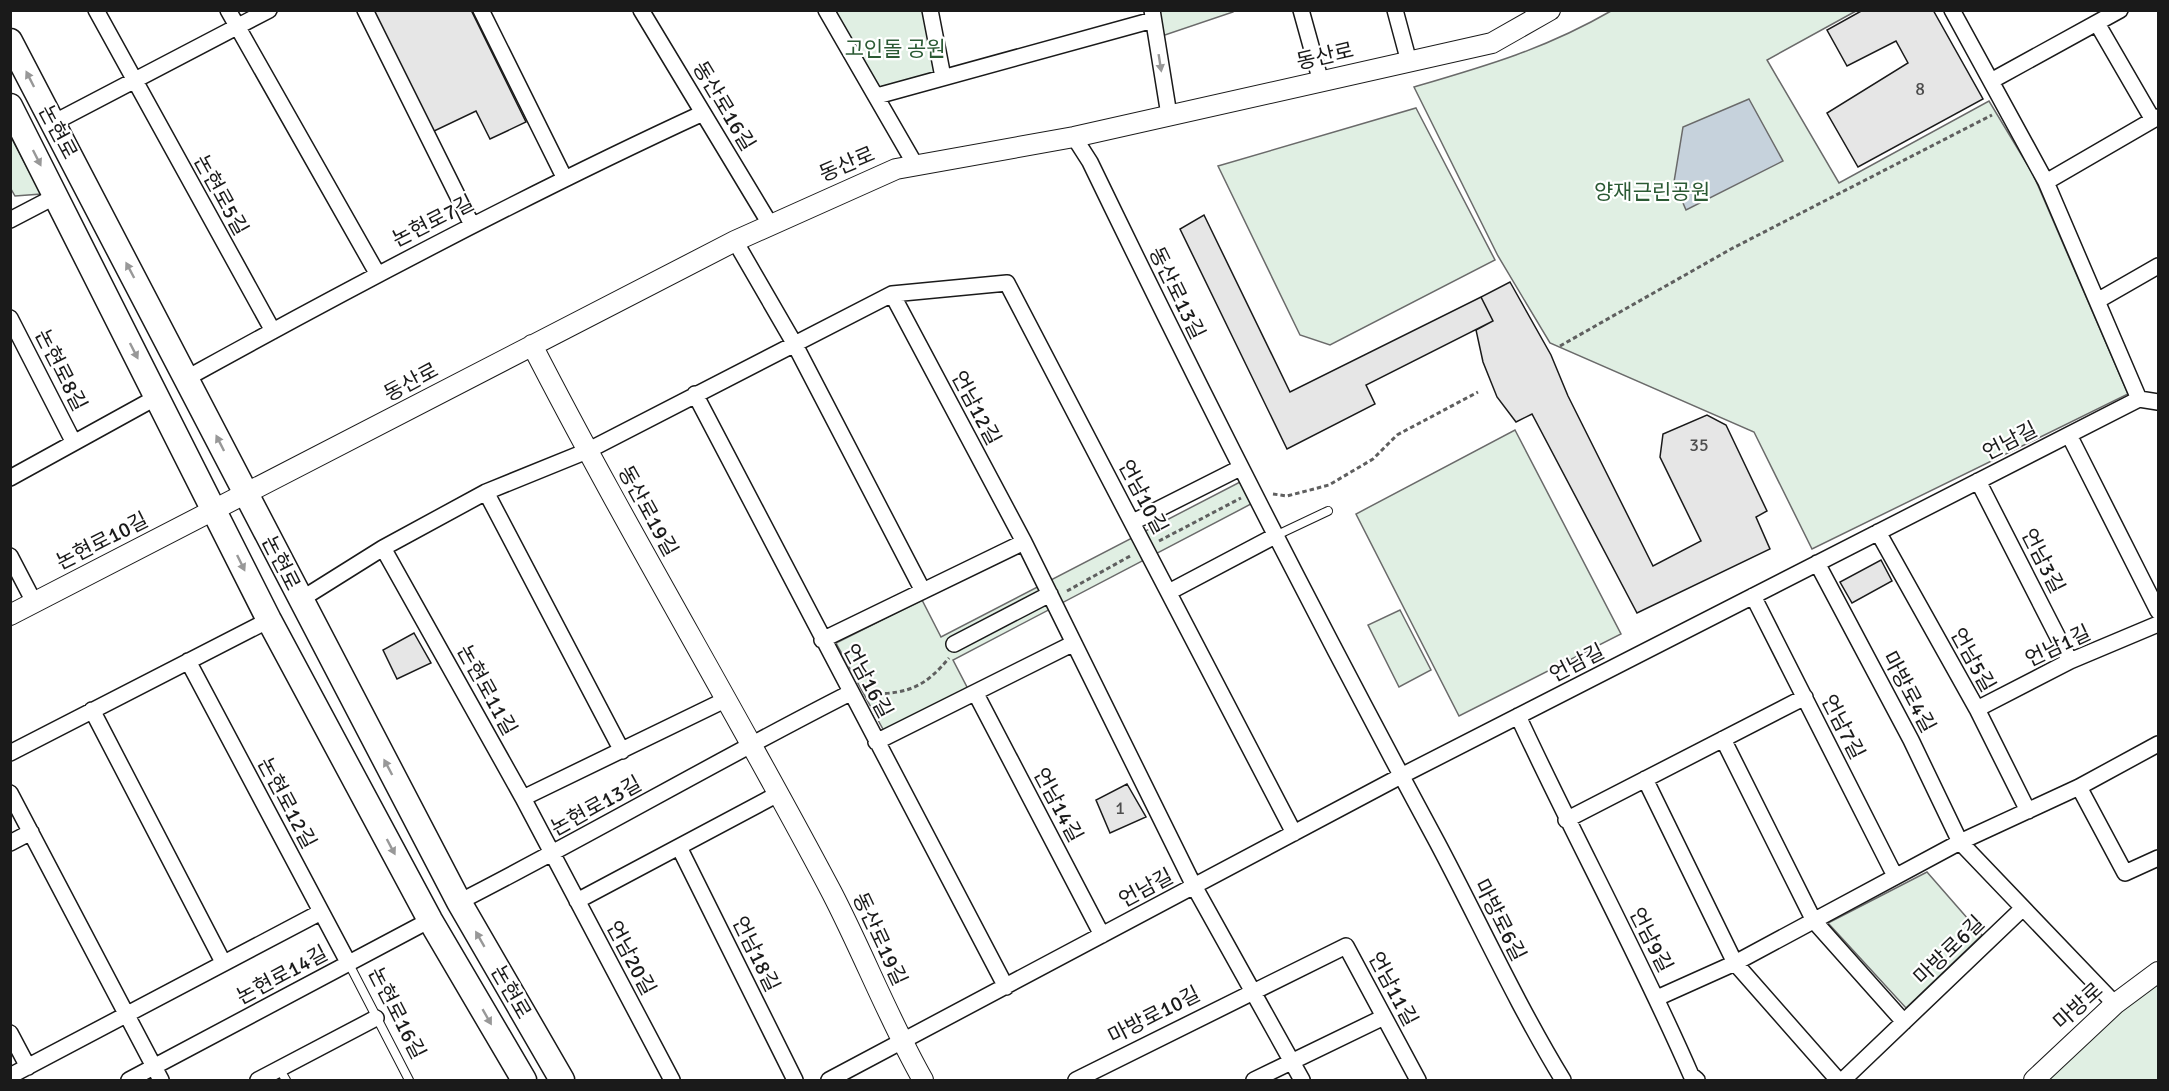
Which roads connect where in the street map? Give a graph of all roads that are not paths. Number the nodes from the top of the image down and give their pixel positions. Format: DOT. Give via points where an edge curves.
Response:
graph roads {
  1 [pos="96,10"];
  2 [pos="228,10"];
  3 [pos="269,10"];
  4 [pos="365,10"];
  5 [pos="481,10"];
  6 [pos="641,10"];
  7 [pos="826,10"];
  8 [pos="930,10"];
  9 [pos="1301,10"];
  10 [pos="1395,10"];
  11 [pos="1550,10"];
  12 [pos="1952,10"];
  13 [pos="2120,10"];
  14 [pos="1152,15"];
  15 [pos="2098,25"];
  16 [pos="237,27"];
  17 [pos="10,41"];
  18 [pos="1409,62"];
  19 [pos="943,78"];
  20 [pos="134,80"];
  21 [pos="1321,81"];
  22 [pos="1991,81"];
  23 [pos="877,96"];
  24 [pos="10,106"];
  25 [pos="704,113"];
  26 [pos="1169,116"];
  27 [pos="2156,119"];
  28 [pos="53,123"];
  29 [pos="1074,136"];
  30 [pos="916,165"];
  31 [pos="564,177"];
  32 [pos="2046,182"];
  33 [pos="56,195"];
  34 [pos="10,220"];
  35 [pos="770,224"];
  36 [pos="472,225"];
  37 [pos="735,241"];
  38 [pos="2158,267"];
  39 [pos="377,273"];
  40 [pos="892,294"];
  41 [pos="2097,301"];
  42 [pos="10,318"];
  43 [pos="273,331"];
  44 [pos="794,343"];
  45 [pos="532,345"];
  46 [pos="188,378"];
  47 [pos="695,394"];
  48 [pos="157,397"];
  49 [pos="2139,399"];
  50 [pos="2158,402"];
  51 [pos="2069,435"];
  52 [pos="74,441"];
  53 [pos="587,451"];
  54 [pos="1240,468"];
  55 [pos="10,478"];
  56 [pos="1978,481"];
  57 [pos="486,492"];
  58 [pos="247,495"];
  59 [pos="216,511"];
  60 [pos="1328,511"];
  61 [pos="1132,522"];
  62 [pos="1878,532"];
  63 [pos="1275,536"];
  64 [pos="1024,542"];
  65 [pos="383,548"];
  66 [pos="10,556"];
  67 [pos="1817,563"];
  68 [pos="923,591"];
  69 [pos="1169,592"];
  70 [pos="1050,594"];
  71 [pos="1753,596"];
  72 [pos="300,600"];
  73 [pos="34,602"];
  74 [pos="2158,611"];
  75 [pos="10,615"];
  76 [pos="269,620"];
  77 [pos="2158,624"];
  78 [pos="822,640"];
  79 [pos="1074,643"];
  80 [pos="954,644"];
  81 [pos="188,661"];
  82 [pos="2070,661"];
  83 [pos="850,693"];
  84 [pos="976,694"];
  85 [pos="1804,697"];
  86 [pos="727,699"];
  87 [pos="1977,709"];
  88 [pos="92,710"];
  89 [pos="1518,716"];
  90 [pos="1723,739"];
  91 [pos="876,742"];
  92 [pos="751,744"];
  93 [pos="2158,744"];
  94 [pos="622,751"];
  95 [pos="10,753"];
  96 [pos="1401,776"];
  97 [pos="1645,779"];
  98 [pos="2079,787"];
  99 [pos="10,793"];
  100 [pos="778,794"];
  101 [pos="523,798"];
  102 [pos="2028,811"];
  103 [pos="1566,820"];
  104 [pos="31,832"];
  105 [pos="1294,833"];
  106 [pos="1960,842"];
  107 [pos="10,843"];
  108 [pos="679,847"];
  109 [pos="552,854"];
  110 [pos="2158,858"];
  111 [pos="1895,876"];
  112 [pos="1194,886"];
  113 [pos="577,901"];
  114 [pos="459,902"];
  115 [pos="2023,908"];
  116 [pos="321,912"];
  117 [pos="430,920"];
  118 [pos="1814,921"];
  119 [pos="1102,935"];
  120 [pos="223,962"];
  121 [pos="1735,963"];
  122 [pos="349,964"];
  123 [pos="2158,972"];
  124 [pos="1005,987"];
  125 [pos="1253,992"];
  126 [pos="1657,998"];
  127 [pos="2115,1004"];
  128 [pos="126,1014"];
  129 [pos="1384,1017"];
  130 [pos="376,1018"];
  131 [pos="1904,1022"];
  132 [pos="10,1033"];
  133 [pos="902,1042"];
  134 [pos="1292,1062"];
  135 [pos="28,1067"];
  136 [pos="157,1074"];
  137 [pos="283,1075"];
  138 [pos="10,1076"];
  139 [pos="129,1080"];
  140 [pos="258,1080"];
  141 [pos="409,1080"];
  142 [pos="524,1080"];
  143 [pos="562,1080"];
  144 [pos="672,1080"];
  145 [pos="795,1080"];
  146 [pos="829,1080"];
  147 [pos="923,1080"];
  148 [pos="1076,1080"];
  149 [pos="1254,1080"];
  150 [pos="1302,1080"];
  151 [pos="1418,1080"];
  152 [pos="1563,1080"];
  153 [pos="1697,1080"];
  154 [pos="1838,1080"];
  155 [pos="1844,1080"];
  156 [pos="2034,1080"];
  1 -- 20 [label="street, 논현로5길"];
  2 -- 16 [label="street"];
  3 -- 16 [label="street"];
  4 -- 36 [label="street"];
  5 -- 31 [label="street"];
  6 -- 25 [label="street, 동산로16길"];
  7 -- 23 [label="street"];
  8 -- 19 [label="street"];
  9 -- 21 [label="street"];
  10 -- 18 [label="street"];
  11 -- 18 [label="street, 동산로" via="1492,43"];
  12 -- 22 [label="street"];
  13 -- 15 [label="street"];
  14 -- 19 [label="street"];
  14 -- 26 [label="street, one-way"];
  15 -- 22 [label="street"];
  15 -- 27 [label="street"];
  16 -- 20 [label="street"];
  16 -- 39 [label="street"];
  28 -- 17 [label="main road, 논현로, one-way"];
  18 -- 21 [label="street, 동산로"];
  19 -- 23 [label="street"];
  20 -- 28 [label="street"];
  20 -- 43 [label="street, 논현로5길"];
  21 -- 26 [label="street, 동산로"];
  22 -- 32 [label="street"];
  23 -- 30 [label="street"];
  24 -- 33 [label="main road, 논현로, one-way"];
  25 -- 31 [label="street, 논현로7길"];
  25 -- 35 [label="street, 동산로16길"];
  26 -- 29 [label="street, 동산로"];
  27 -- 32 [label="street"];
  46 -- 28 [label="main road, 논현로, one-way"];
  29 -- 30 [label="street, 동산로"];
  29 -- 54 [label="street, 동산로13길"];
  30 -- 35 [label="street, 동산로"];
  31 -- 36 [label="street, 논현로7길"];
  32 -- 41 [label="street"];
  33 -- 34 [label="street"];
  33 -- 48 [label="main road, 논현로, one-way"];
  35 -- 37 [label="street, 동산로"];
  36 -- 39 [label="street, 논현로7길"];
  37 -- 44 [label="street"];
  37 -- 45 [label="street, 동산로"];
  38 -- 41 [label="street"];
  39 -- 43 [label="street, 논현로7길"];
  40 -- 44 [label="street"];
  40 -- 61 [label="street, 언남10길" via="1007,283"];
  40 -- 64 [label="street, 언남12길"];
  41 -- 49 [label="street"];
  42 -- 52 [label="street, 논현로8길"];
  43 -- 46 [label="street, 논현로7길"];
  44 -- 47 [label="street"];
  44 -- 68 [label="street"];
  45 -- 53 [label="street, 동산로19길"];
  45 -- 58 [label="street, 동산로"];
  58 -- 46 [label="main road, 논현로, one-way"];
  47 -- 53 [label="street"];
  47 -- 78 [label="street, 언남16길"];
  48 -- 52 [label="street, 논현로8길"];
  48 -- 59 [label="main road, 논현로"];
  49 -- 50 [label="street"];
  49 -- 51 [label="street, 언남길"];
  51 -- 56 [label="street, 언남길"];
  51 -- 74 [label="street"];
  52 -- 55 [label="street, 논현로8길"];
  53 -- 57 [label="street"];
  53 -- 86 [label="street, 동산로19길"];
  54 -- 61 [label="street"];
  54 -- 63 [label="street, 동산로13길"];
  56 -- 62 [label="street, 언남길"];
  56 -- 82 [label="street, 언남3길"];
  57 -- 65 [label="street"];
  57 -- 94 [label="street"];
  58 -- 59 [label="street, 동산로"];
  58 -- 72 [label="main road, 논현로"];
  59 -- 73 [label="street, 논현로10길"];
  59 -- 76 [label="main road, 논현로, one-way"];
  60 -- 63 [label="lane"];
  61 -- 69 [label="street, 언남10길"];
  62 -- 67 [label="street, 언남길"];
  62 -- 87 [label="street, 언남5길"];
  63 -- 69 [label="street"];
  63 -- 96 [label="street, 동산로13길"];
  64 -- 68 [label="street"];
  64 -- 70 [label="street, 언남12길"];
  65 -- 72 [label="street"];
  65 -- 101 [label="street, 논현로11길"];
  66 -- 73 [label="street"];
  67 -- 71 [label="street, 언남길"];
  67 -- 106 [label="street, 마방로4길"];
  68 -- 78 [label="street"];
  69 -- 105 [label="street, 언남10길"];
  70 -- 79 [label="street, 언남12길"];
  70 -- 80 [label="street"];
  71 -- 85 [label="street, 언남7길"];
  71 -- 89 [label="street, 언남길"];
  114 -- 72 [label="main road, 논현로, one-way"];
  73 -- 75 [label="street, 논현로10길"];
  76 -- 81 [label="street"];
  76 -- 117 [label="main road, 논현로, one-way"];
  77 -- 82 [label="street, 언남1길"];
  78 -- 83 [label="street, 언남16길"];
  79 -- 84 [label="street"];
  79 -- 112 [label="street, 언남12길"];
  81 -- 88 [label="street"];
  81 -- 116 [label="street, 논현로12길"];
  82 -- 87 [label="street, 언남1길"];
  83 -- 91 [label="street, 언남16길"];
  83 -- 92 [label="street"];
  84 -- 91 [label="street"];
  84 -- 119 [label="street, 언남14길"];
  85 -- 90 [label="street"];
  85 -- 111 [label="street, 언남7길"];
  86 -- 92 [label="street, 동산로19길"];
  86 -- 94 [label="street"];
  87 -- 102 [label="street, 언남5길"];
  88 -- 95 [label="street"];
  88 -- 120 [label="street"];
  89 -- 96 [label="street, 언남길"];
  89 -- 103 [label="street, 언남9길"];
  90 -- 97 [label="street"];
  90 -- 118 [label="street"];
  91 -- 124 [label="street, 언남16길"];
  92 -- 100 [label="street, 동산로19길"];
  92 -- 109 [label="street, 논현로13길"];
  93 -- 98 [label="street"];
  94 -- 101 [label="street"];
  96 -- 105 [label="street, 언남길"];
  96 -- 152 [label="street, 마방로6길" via="1529,1026"];
  97 -- 103 [label="street"];
  97 -- 121 [label="street"];
  98 -- 102 [label="street"];
  98 -- 110 [label="street" via="2125,873"];
  99 -- 104 [label="street"];
  100 -- 108 [label="street"];
  100 -- 133 [label="street, 동산로19길" via="833,896"];
  101 -- 109 [label="street, 논현로11길"];
  102 -- 106 [label="street"];
  103 -- 126 [label="street, 언남9길"];
  104 -- 107 [label="street"];
  104 -- 128 [label="street"];
  105 -- 112 [label="street, 언남길"];
  106 -- 111 [label="street"];
  106 -- 115 [label="street, 마방로4길"];
  108 -- 113 [label="street"];
  108 -- 145 [label="street, 언남18길"];
  109 -- 113 [label="street, 언남20길"];
  109 -- 114 [label="street, 논현로13길"];
  111 -- 118 [label="street"];
  112 -- 119 [label="street, 언남길"];
  112 -- 125 [label="street"];
  113 -- 144 [label="street, 언남20길"];
  143 -- 114 [label="main road, 논현로, one-way"];
  115 -- 127 [label="street, 마방로4길"];
  115 -- 131 [label="street, 마방로6길"];
  116 -- 120 [label="street"];
  116 -- 122 [label="street, 논현로12길"];
  117 -- 122 [label="street, 논현로14길"];
  117 -- 142 [label="main road, 논현로, one-way"];
  118 -- 121 [label="street"];
  118 -- 131 [label="street"];
  119 -- 124 [label="street, 언남길"];
  120 -- 128 [label="street"];
  121 -- 126 [label="street"];
  121 -- 154 [label="street"];
  122 -- 130 [label="lane, 논현로16길"];
  122 -- 136 [label="street, 논현로14길"];
  123 -- 127 [label="street, 마방로"];
  124 -- 133 [label="street, 언남길"];
  125 -- 129 [label="street, 언남11길" via="1346,946"];
  125 -- 134 [label="street"];
  125 -- 148 [label="street, 마방로10길"];
  126 -- 153 [label="street, 언남9길" via="1691,1075"];
  127 -- 156 [label="street, 마방로"];
  128 -- 135 [label="street"];
  128 -- 136 [label="street"];
  129 -- 134 [label="street"];
  129 -- 151 [label="street, 언남11길"];
  130 -- 137 [label="street"];
  130 -- 141 [label="lane, 논현로16길"];
  131 -- 155 [label="street, 마방로6길"];
  132 -- 135 [label="street"];
  133 -- 146 [label="street, 언남길"];
  133 -- 147 [label="street"];
  134 -- 149 [label="street"];
  134 -- 150 [label="street"];
  135 -- 138 [label="street"];
  136 -- 139 [label="street, 논현로14길"];
  137 -- 140 [label="street"];
}
